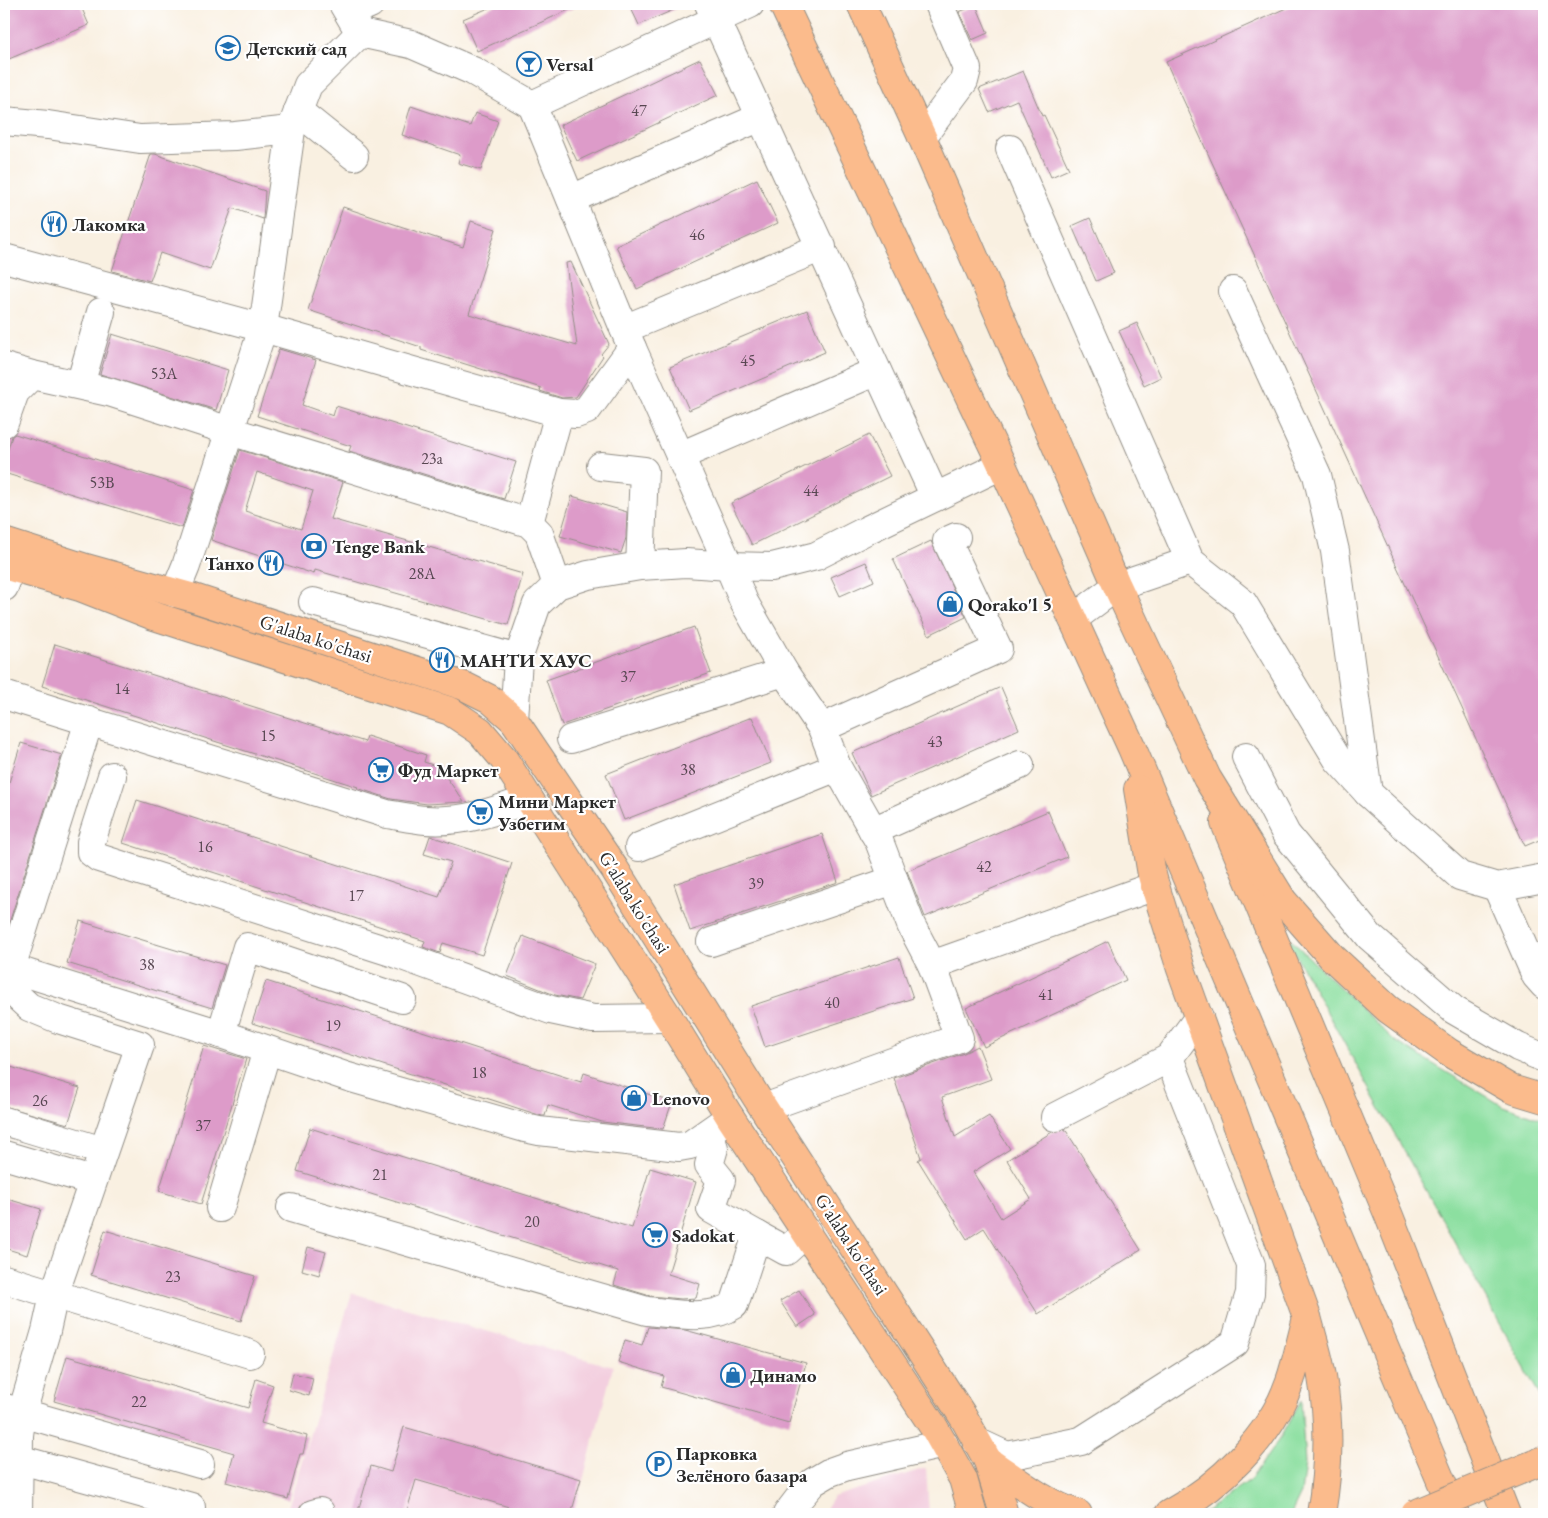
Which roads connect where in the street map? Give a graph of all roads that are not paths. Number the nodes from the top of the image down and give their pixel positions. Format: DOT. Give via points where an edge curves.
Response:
graph roads {
  1 [pos="750,4"];
  2 [pos="783,4"];
  3 [pos="861,4"];
  4 [pos="939,4"];
  5 [pos="713,12"];
  6 [pos="356,13"];
  7 [pos="532,105"];
  8 [pos="761,117"];
  9 [pos="4,121"];
  10 [pos="294,121"];
  11 [pos="922,136"];
  12 [pos="1010,149"];
  13 [pos="354,156"];
  14 [pos="571,199"];
  15 [pos="822,247"];
  16 [pos="4,258"];
  17 [pos="1233,291"];
  18 [pos="101,312"];
  19 [pos="263,328"];
  20 [pos="628,338"];
  21 [pos="4,367"];
  22 [pos="878,371"];
  23 [pos="32,375"];
  24 [pos="80,385"];
  25 [pos="559,413"];
  26 [pos="4,423"];
  27 [pos="230,431"];
  28 [pos="680,456"];
  29 [pos="1002,465"];
  30 [pos="601,466"];
  31 [pos="935,497"];
  32 [pos="528,523"];
  33 [pos="956,537"];
  34 [pos="4,542"];
  35 [pos="531,556"];
  36 [pos="1190,561"];
  37 [pos="640,566"];
  38 [pos="729,566"];
  39 [pos="6,573"];
  40 [pos="1118,586"];
  41 [pos="554,589"];
  42 [pos="185,595"];
  43 [pos="313,602"];
  44 [pos="1073,619"];
  45 [pos="185,625"];
  46 [pos="518,659"];
  47 [pos="784,672"];
  48 [pos="4,695"];
  49 [pos="514,720"];
  50 [pos="89,721"];
  51 [pos="822,728"];
  52 [pos="571,739"];
  53 [pos="1132,748"];
  54 [pos="1246,757"];
  55 [pos="1020,765"];
  56 [pos="837,767"];
  57 [pos="112,776"];
  58 [pos="1206,778"];
  59 [pos="1368,793"];
  60 [pos="529,799"];
  61 [pos="873,831"];
  62 [pos="639,847"];
  63 [pos="1544,878"];
  64 [pos="894,880"];
  65 [pos="1155,886"];
  66 [pos="1497,887"];
  67 [pos="657,938"];
  68 [pos="711,942"];
  69 [pos="626,951"];
  70 [pos="932,965"];
  71 [pos="7,967"];
  72 [pos="1544,985"];
  73 [pos="402,999"];
  74 [pos="1199,1017"];
  75 [pos="669,1018"];
  76 [pos="221,1034"];
  77 [pos="267,1050"];
  78 [pos="1169,1058"];
  79 [pos="1544,1058"];
  80 [pos="1544,1099"];
  81 [pos="764,1108"];
  82 [pos="1055,1117"];
  83 [pos="730,1118"];
  84 [pos="4,1121"];
  85 [pos="708,1133"];
  86 [pos="103,1151"];
  87 [pos="4,1155"];
  88 [pos="92,1181"];
  89 [pos="220,1208"];
  90 [pos="291,1208"];
  91 [pos="807,1232"];
  92 [pos="757,1235"];
  93 [pos="4,1279"];
  94 [pos="54,1295"];
  95 [pos="1307,1317"];
  96 [pos="250,1354"];
  97 [pos="13,1429"];
  98 [pos="939,1436"];
  99 [pos="983,1452"];
  100 [pos="1544,1460"];
  101 [pos="200,1464"];
  102 [pos="191,1507"];
  103 [pos="18,1514"];
  104 [pos="787,1514"];
  105 [pos="973,1514"];
  106 [pos="1004,1514"];
  107 [pos="1078,1514"];
  108 [pos="1169,1514"];
  109 [pos="1321,1514"];
  110 [pos="1415,1514"];
  111 [pos="1456,1514"];
  112 [pos="1506,1514"];
  1 -- 5 [label="street"];
  2 -- 29 [label="main road"];
  3 -- 11 [label="main road"];
  4 -- 11 [label="street" via="967,69 964,81"];
  5 -- 7 [label="street"];
  5 -- 8 [label="street"];
  6 -- 7 [label="street" via="411,44 473,71"];
  6 -- 10 [label="street" via="308,85"];
  7 -- 14 [label="street"];
  8 -- 14 [label="street"];
  8 -- 15 [label="street"];
  9 -- 10 [label="street" via="140,138 235,136"];
  10 -- 13 [label="street"];
  10 -- 19 [label="street"];
  11 -- 40 [label="main road"];
  12 -- 36 [label="street"];
  14 -- 20 [label="street"];
  15 -- 20 [label="street"];
  15 -- 22 [label="street"];
  16 -- 19 [label="street"];
  17 -- 59 [label="street" via="1317,474 1335,551"];
  18 -- 24 [label="street"];
  19 -- 25 [label="street"];
  19 -- 27 [label="street"];
  20 -- 25 [label="street" via="587,410 576,414"];
  20 -- 28 [label="street"];
  21 -- 23 [label="street"];
  22 -- 28 [label="street"];
  22 -- 31 [label="street"];
  23 -- 24 [label="street"];
  23 -- 26 [label="street" via="15,392"];
  24 -- 27 [label="street"];
  25 -- 32 [label="street"];
  27 -- 32 [label="street"];
  27 -- 42 [label="street" via="186,566"];
  28 -- 38 [label="street"];
  29 -- 31 [label="street"];
  29 -- 44 [label="main road"];
  30 -- 37 [label="street" via="644,471"];
  31 -- 38 [label="street" via="816,556 772,567"];
  32 -- 41 [label="street" via="539,533"];
  33 -- 51 [label="street" via="947,541 998,649"];
  34 -- 42 [label="main road, G'alaba ko'chasi"];
  35 -- 41 [label="street"];
  36 -- 40 [label="street"];
  36 -- 59 [label="street" via="1243,603 1338,760"];
  37 -- 38 [label="street" via="686,563"];
  37 -- 41 [label="street" via="588,575"];
  38 -- 47 [label="street" via="744,602"];
  39 -- 45 [label="main road, G'alaba ko'chasi" via="80,587"];
  40 -- 44 [label="street"];
  40 -- 58 [label="main road"];
  41 -- 46 [label="street" via="537,604"];
  42 -- 45 [label="street"];
  42 -- 49 [label="main road, G'alaba ko'chasi" via="464,686 490,699"];
  43 -- 46 [label="street"];
  44 -- 53 [label="main road"];
  45 -- 60 [label="main road, G'alaba ko'chasi" via="450,711 480,732 503,758"];
  46 -- 49 [label="street"];
  47 -- 51 [label="street"];
  47 -- 52 [label="street"];
  48 -- 50 [label="street"];
  49 -- 67 [label="main road, G'alaba ko'chasi"];
  50 -- 60 [label="street" via="387,814 427,820 464,819"];
  50 -- 71 [label="street"];
  51 -- 56 [label="street"];
  53 -- 65 [label="main road"];
  53 -- 111 [label="main road"];
  54 -- 79 [label="street" via="1286,834 1370,938 1454,1010 1518,1047"];
  55 -- 61 [label="street"];
  56 -- 61 [label="street"];
  56 -- 62 [label="street"];
  57 -- 75 [label="street" via="91,842 91,852 99,858 394,953 551,1010 593,1019"];
  58 -- 80 [label="main road" via="1283,901 1332,957 1388,1009 1448,1052 1511,1089"];
  58 -- 112 [label="main road" via="1389,1216"];
  59 -- 66 [label="street" via="1460,876"];
  60 -- 69 [label="main road, G'alaba ko'chasi"];
  61 -- 64 [label="street"];
  63 -- 66 [label="street"];
  64 -- 68 [label="street"];
  64 -- 70 [label="street" via="911,925"];
  65 -- 70 [label="street"];
  65 -- 74 [label="main road"];
  66 -- 72 [label="street" via="1536,976"];
  67 -- 69 [label="main road"];
  67 -- 81 [label="main road, G'alaba ko'chasi"];
  69 -- 75 [label="main road, G'alaba ko'chasi"];
  70 -- 81 [label="street" via="959,1038"];
  71 -- 76 [label="street"];
  71 -- 86 [label="street" via="11,986 29,1008 140,1045"];
  73 -- 76 [label="street" via="247,947"];
  74 -- 78 [label="street"];
  74 -- 95 [label="main road"];
  75 -- 83 [label="main road, G'alaba ko'chasi"];
  76 -- 77 [label="street"];
  77 -- 85 [label="street" via="348,1077 538,1131 679,1147 690,1145"];
  77 -- 89 [label="street"];
  78 -- 82 [label="street"];
  78 -- 99 [label="street" via="1251,1264 1250,1293 1235,1343 1081,1441 1007,1456"];
  81 -- 99 [label="main road, G'alaba ko'chasi"];
  83 -- 85 [label="street"];
  83 -- 91 [label="main road, G'alaba ko'chasi"];
  84 -- 86 [label="street"];
  85 -- 92 [label="street" via="714,1148 709,1165 721,1180 712,1209"];
  86 -- 88 [label="street"];
  87 -- 88 [label="street"];
  88 -- 94 [label="street"];
  90 -- 92 [label="street" via="647,1311 691,1315 725,1311 734,1305"];
  91 -- 92 [label="street" via="786,1251"];
  91 -- 98 [label="main road, G'alaba ko'chasi"];
  93 -- 94 [label="street"];
  94 -- 96 [label="street"];
  94 -- 97 [label="street" via="46,1331"];
  95 -- 108 [label="main road" via="1290,1382 1278,1409 1261,1434 1224,1476"];
  95 -- 109 [label="main road" via="1322,1374 1329,1434"];
  97 -- 101 [label="street"];
  97 -- 102 [label="street"];
  97 -- 103 [label="street"];
  98 -- 104 [label="street" via="830,1472 813,1482"];
  98 -- 105 [label="main road, G'alaba ko'chasi" via="963,1479"];
  99 -- 106 [label="main road, G'alaba ko'chasi"];
  99 -- 107 [label="main road" via="1036,1493"];
  100 -- 110 [label="main road, bridge"];
}
